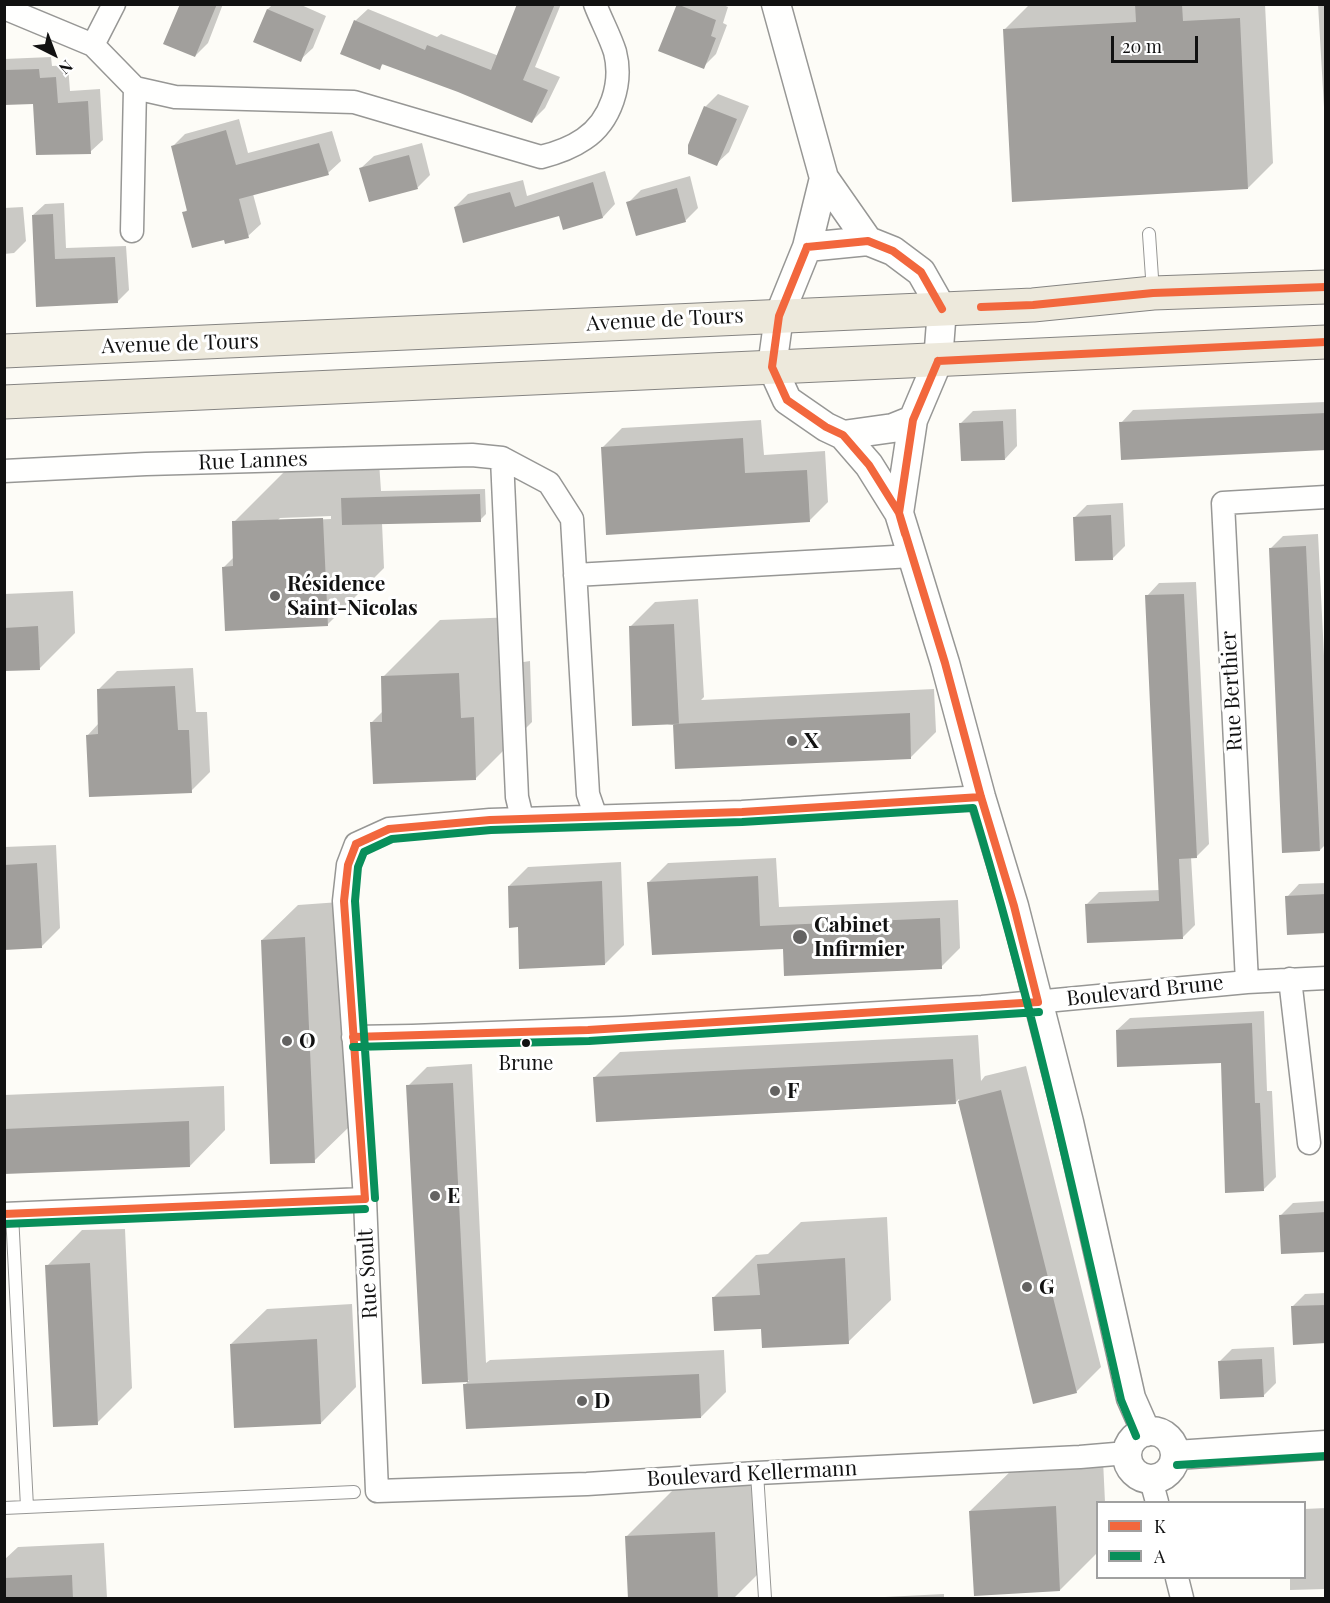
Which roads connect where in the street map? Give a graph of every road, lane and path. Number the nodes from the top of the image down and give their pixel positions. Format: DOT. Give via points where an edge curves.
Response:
graph roads {
  1 [pos="114,4"];
  2 [pos="595,4"];
  3 [pos="776,4"];
  4 [pos="4,8"];
  5 [pos="93,45"];
  6 [pos="135,88"];
  7 [pos="824,178"];
  8 [pos="132,231"];
  9 [pos="1149,234"];
  10 [pos="868,241"];
  11 [pos="807,247"];
  12 [pos="1326,287"];
  13 [pos="1153,293"];
  14 [pos="942,309"];
  15 [pos="779,316"];
  16 [pos="1326,342"];
  17 [pos="4,351"];
  18 [pos="938,361"];
  19 [pos="772,367"];
  20 [pos="4,402"];
  21 [pos="913,420"];
  22 [pos="843,435"];
  23 [pos="502,458"];
  24 [pos="4,471"];
  25 [pos="1326,497"];
  26 [pos="899,513"];
  27 [pos="912,555"];
  28 [pos="575,575"];
  29 [pos="981,796"];
  30 [pos="522,818"];
  31 [pos="596,818"];
  32 [pos="1326,978"];
  33 [pos="1290,980"];
  34 [pos="1247,981"];
  35 [pos="1038,1002"];
  36 [pos="353,1037"];
  37 [pos="1309,1143"];
  38 [pos="365,1199"];
  39 [pos="8,1214"];
  40 [pos="1146,1432"];
  41 [pos="1326,1444"];
  42 [pos="1127,1453"];
  43 [pos="1176,1455"];
  44 [pos="757,1473"];
  45 [pos="377,1491"];
  46 [pos="1154,1491"];
  47 [pos="354,1492"];
  48 [pos="27,1507"];
  49 [pos="4,1508"];
  50 [pos="1177,1579"];
  51 [pos="765,1599"];
  52 [pos="1182,1599"];
  1 -- 5 [label="street"];
  2 -- 6 [label="street" via="615,52 618,85 606,117 586,138 541,157 354,102 175,97"];
  3 -- 7 [label="street"];
  4 -- 5 [label="street"];
  5 -- 6 [label="street"];
  6 -- 8 [label="street"];
  7 -- 10 [label="street"];
  7 -- 11 [label="street"];
  9 -- 13 [label="lane"];
  10 -- 11 [label="street"];
  10 -- 14 [label="street" via="893,251 921,272"];
  11 -- 15 [label="street"];
  12 -- 13 [label="main road, Avenue de Tours"];
  13 -- 14 [label="main road, Avenue de Tours"];
  14 -- 15 [label="main road, Avenue de Tours"];
  14 -- 18 [label="street"];
  15 -- 17 [label="main road, Avenue de Tours"];
  15 -- 19 [label="street"];
  16 -- 18 [label="main road"];
  18 -- 19 [label="main road"];
  18 -- 21 [label="street"];
  19 -- 20 [label="main road"];
  19 -- 22 [label="street" via="788,400"];
  21 -- 22 [label="street" via="893,428"];
  21 -- 26 [label="street"];
  22 -- 26 [label="street" via="870,465"];
  23 -- 24 [label="street, Rue Lannes" via="472,455"];
  23 -- 28 [label="street, Rue Lannes" via="549,483 572,519"];
  23 -- 30 [label="street" via="517,797"];
  25 -- 34 [label="street, Rue Berthier" via="1223,502"];
  26 -- 27 [label="street"];
  27 -- 28 [label="street"];
  27 -- 29 [label="street"];
  28 -- 31 [label="street, Rue Lannes" via="588,794"];
  29 -- 31 [label="street"];
  29 -- 35 [label="street"];
  30 -- 31 [label="street"];
  30 -- 36 [label="street, Rue Soult" via="389,829 356,844 348,865 344,901"];
  32 -- 33 [label="street, Boulevard Brune"];
  33 -- 34 [label="street, Boulevard Brune"];
  33 -- 37 [label="street"];
  34 -- 35 [label="street, Boulevard Brune"];
  35 -- 36 [label="street, Boulevard Brune" via="623,1028"];
  35 -- 40 [label="street" via="1131,1398"];
  36 -- 38 [label="street, Rue Soult"];
  38 -- 39 [label="street"];
  38 -- 45 [label="street, Rue Soult"];
  39 -- 48 [label="lane"];
  40 -- 42 [label="street" via="1133,1439"];
  40 -- 43 [label="street" via="1166,1437"];
  41 -- 43 [label="street"];
  42 -- 44 [label="street, Boulevard Kellermann"];
  42 -- 46 [label="street" via="1131,1468"];
  43 -- 46 [label="street" via="1171,1470 1158,1479"];
  44 -- 45 [label="street, Boulevard Kellermann"];
  44 -- 51 [label="lane"];
  47 -- 48 [label="lane"];
  48 -- 49 [label="lane"];
  50 -- 52 [label="street"];
}
